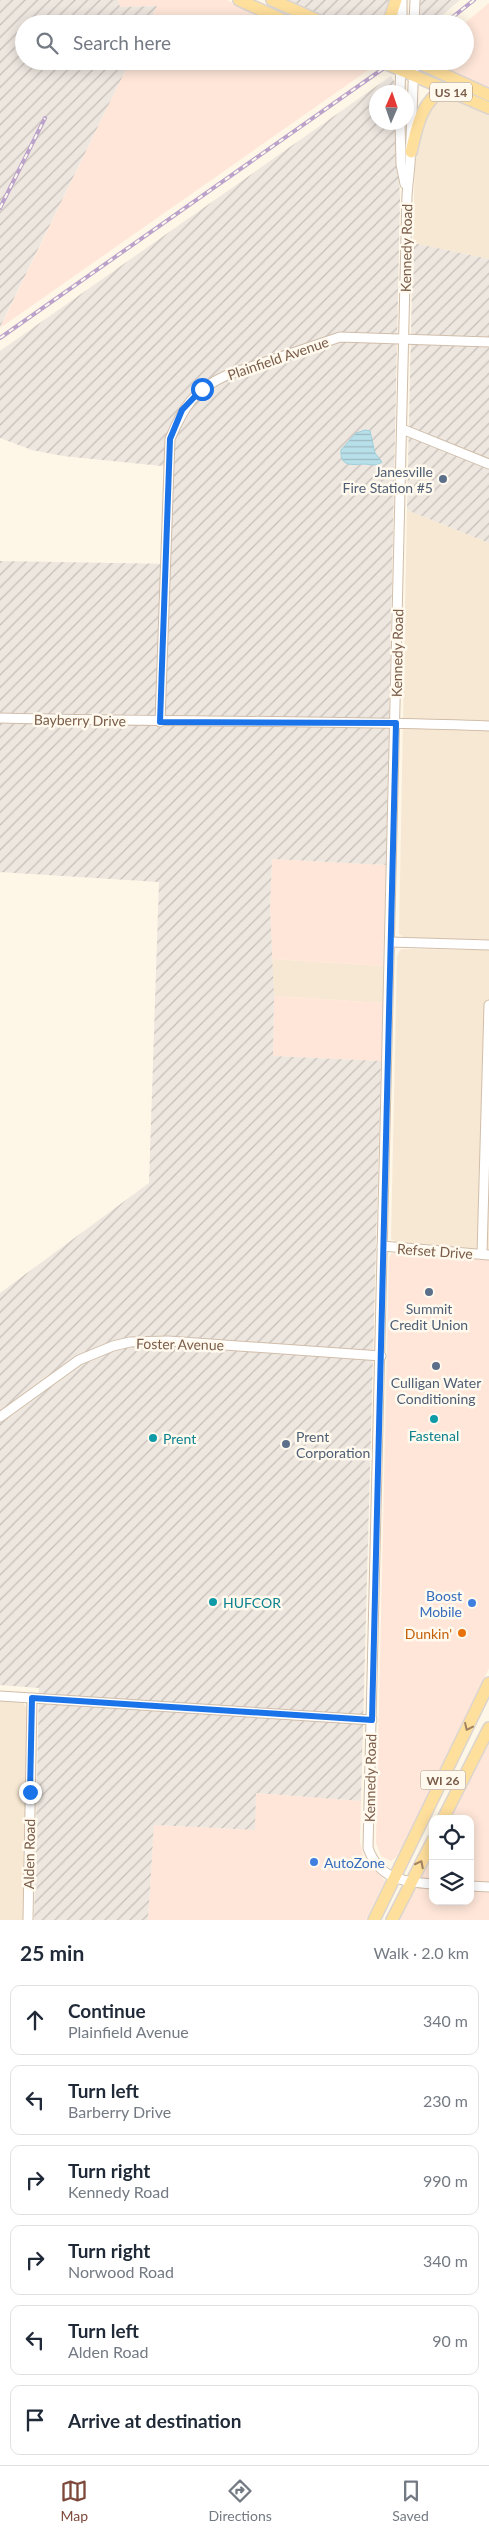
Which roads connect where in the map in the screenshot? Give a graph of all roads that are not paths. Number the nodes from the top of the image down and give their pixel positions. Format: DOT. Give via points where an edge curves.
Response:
graph roads {
  1 [pos="239,0"];
  2 [pos="272,0"];
  3 [pos="396,0"];
  4 [pos="402,0"];
  5 [pos="415,0"];
  6 [pos="272,15"];
  7 [pos="306,15"];
  8 [pos="391,15"];
  9 [pos="402,15"];
  10 [pos="414,15"];
  11 [pos="401,70"];
  12 [pos="406,70"];
  13 [pos="414,70"];
  14 [pos="435,70"];
  15 [pos="414,76"];
  16 [pos="400,85"];
  17 [pos="445,89"];
  18 [pos="489,95"];
  19 [pos="489,108"];
  20 [pos="400,130"];
  21 [pos="411,152"];
  22 [pos="407,195"];
  23 [pos="404,338"];
  24 [pos="489,342"];
  25 [pos="402,429"];
  26 [pos="489,464"];
  27 [pos="0,718"];
  28 [pos="160,722"];
  29 [pos="396,723"];
  30 [pos="489,726"];
  31 [pos="390,942"];
  32 [pos="489,945"];
  33 [pos="489,1005"];
  34 [pos="488,1047"];
  35 [pos="382,1246"];
  36 [pos="486,1254"];
  37 [pos="381,1356"];
  38 [pos="0,1417"];
  39 [pos="489,1682"];
  40 [pos="0,1696"];
  41 [pos="32,1698"];
  42 [pos="372,1720"];
  43 [pos="489,1728"];
  44 [pos="446,1815"];
  45 [pos="429,1848"];
  46 [pos="396,1877"];
  47 [pos="411,1882"];
  48 [pos="429,1884"];
  49 [pos="474,1886"];
  50 [pos="489,1887"];
  51 [pos="28,1920"];
  52 [pos="374,1920"];
  53 [pos="392,1920"];
  1 -- 6 [label="main road"];
  2 -- 7 [label="main road"];
  3 -- 8 [label="main road"];
  4 -- 9 [label="street"];
  5 -- 10 [label="street"];
  11 -- 16 [label="street"];
  12 -- 15 [label="main road, US 14"];
  13 -- 15 [label="street, Kennedy Road"];
  14 -- 18 [label="main road, US 14"];
  15 -- 17 [label="main road, US 14"];
  15 -- 21 [label="street, Kennedy Road"];
  17 -- 19 [label="main road, US 14"];
  17 -- 21 [label="main road" via="434,94 426,105"];
  20 -- 22 [label="street, Kennedy Road" via="401,164"];
  21 -- 22 [label="street, Kennedy Road"];
  22 -- 23 [label="street, Kennedy Road"];
  23 -- 24 [label="street, Plainfield Avenue"];
  23 -- 25 [label="street, Kennedy Road"];
  23 -- 28 [label="street, Plainfield Avenue" via="348,336 324,341 212,382 182,410 170,439"];
  25 -- 26 [label="street"];
  25 -- 29 [label="street, Kennedy Road"];
  27 -- 28 [label="street, Bayberry Drive"];
  28 -- 29 [label="street, Bayberry Drive"];
  29 -- 30 [label="street, Bayberry Drive"];
  29 -- 31 [label="street, Kennedy Road"];
  31 -- 32 [label="street"];
  31 -- 35 [label="street, Kennedy Road"];
  33 -- 34 [label="street"];
  34 -- 36 [label="street"];
  35 -- 36 [label="street, Refset Drive"];
  35 -- 37 [label="street, Kennedy Road"];
  37 -- 38 [label="street, Foster Avenue" via="168,1341 130,1342 79,1360"];
  37 -- 42 [label="street, Kennedy Road"];
  39 -- 46 [label="main road, WI 26, one-way"];
  40 -- 41 [label="street"];
  41 -- 42 [label="street"];
  41 -- 51 [label="street, Alden Road"];
  42 -- 46 [label="street, Kennedy Road" via="368,1848 374,1863"];
  43 -- 44 [label="main road, WI 26"];
  47 -- 45 [label="main road, one-way"];
  46 -- 47 [label="street, Kennedy Road"];
  46 -- 52 [label="main road, WI 26"];
  47 -- 48 [label="street, Kennedy Road"];
  47 -- 53 [label="main road"];
  49 -- 50 [label="street"];
}
